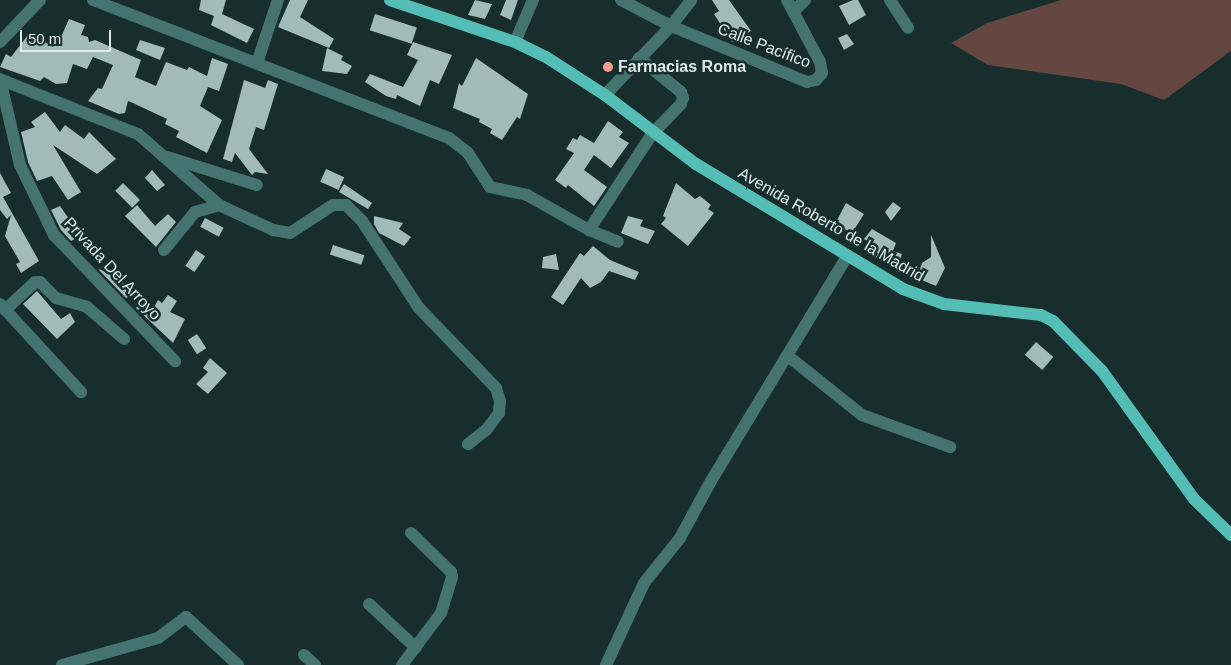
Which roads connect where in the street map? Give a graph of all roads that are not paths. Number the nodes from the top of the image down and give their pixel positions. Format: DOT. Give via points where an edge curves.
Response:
graph roads {
  1 [pos="40,0"];
  2 [pos="93,0"];
  3 [pos="278,0"];
  4 [pos="390,0"];
  5 [pos="533,0"];
  6 [pos="621,0"];
  7 [pos="691,0"];
  8 [pos="787,0"];
  9 [pos="805,0"];
  10 [pos="890,0"];
  11 [pos="794,11"];
  12 [pos="671,26"];
  13 [pos="908,28"];
  14 [pos="0,42"];
  15 [pos="514,42"];
  16 [pos="639,58"];
  17 [pos="257,63"];
  18 [pos="1,80"];
  19 [pos="605,94"];
  20 [pos="652,134"];
  21 [pos="162,155"];
  22 [pos="257,185"];
  23 [pos="219,205"];
  24 [pos="589,230"];
  25 [pos="618,242"];
  26 [pos="164,250"];
  27 [pos="847,256"];
  28 [pos="3,307"];
  29 [pos="124,339"];
  30 [pos="788,356"];
  31 [pos="175,360"];
  32 [pos="81,392"];
  33 [pos="468,444"];
  34 [pos="950,448"];
  35 [pos="411,534"];
  36 [pos="1231,535"];
  37 [pos="370,604"];
  38 [pos="416,648"];
  39 [pos="304,655"];
  40 [pos="62,665"];
  41 [pos="238,665"];
  42 [pos="315,665"];
  43 [pos="402,665"];
  44 [pos="606,665"];
  1 -- 14 [label="street"];
  2 -- 17 [label="street"];
  3 -- 17 [label="street"];
  4 -- 15 [label="main road, Avenida Roberto de la Madrid"];
  5 -- 15 [label="street"];
  6 -- 12 [label="street"];
  7 -- 12 [label="street"];
  8 -- 11 [label="street, Calle Pacífico"];
  9 -- 11 [label="street"];
  10 -- 13 [label="street"];
  11 -- 12 [label="street, Calle Pacífico" via="820,62 822,73 816,80 807,82"];
  12 -- 16 [label="street"];
  15 -- 19 [label="main road, Avenida Roberto de la Madrid" via="546,57"];
  16 -- 19 [label="street"];
  16 -- 20 [label="street" via="681,92 683,98"];
  17 -- 24 [label="street" via="449,138 468,152 490,187 527,195"];
  18 -- 21 [label="street" via="138,134"];
  18 -- 31 [label="street, Privada Del Arroyo" via="20,165 54,235"];
  19 -- 20 [label="main road, Avenida Roberto de la Madrid"];
  20 -- 24 [label="street"];
  20 -- 27 [label="main road, Avenida Roberto de la Madrid"];
  21 -- 22 [label="street"];
  21 -- 23 [label="street"];
  23 -- 26 [label="street" via="195,212"];
  23 -- 33 [label="street" via="273,230 290,233 333,205 346,205 362,221 419,308 496,388 499,413 486,430"];
  24 -- 25 [label="street"];
  27 -- 30 [label="street"];
  27 -- 36 [label="main road, Avenida Roberto de la Madrid" via="926,299 1041,315 1053,321 1102,371 1194,499"];
  28 -- 29 [label="street" via="35,282 40,282 56,298 87,307"];
  28 -- 32 [label="street"];
  30 -- 34 [label="street" via="862,415"];
  30 -- 44 [label="street" via="680,538 644,583"];
  35 -- 38 [label="street" via="451,572 452,577 441,613"];
  37 -- 38 [label="street"];
  38 -- 43 [label="street"];
  39 -- 42 [label="street"];
  40 -- 41 [label="street" via="158,638 186,618"];
}
